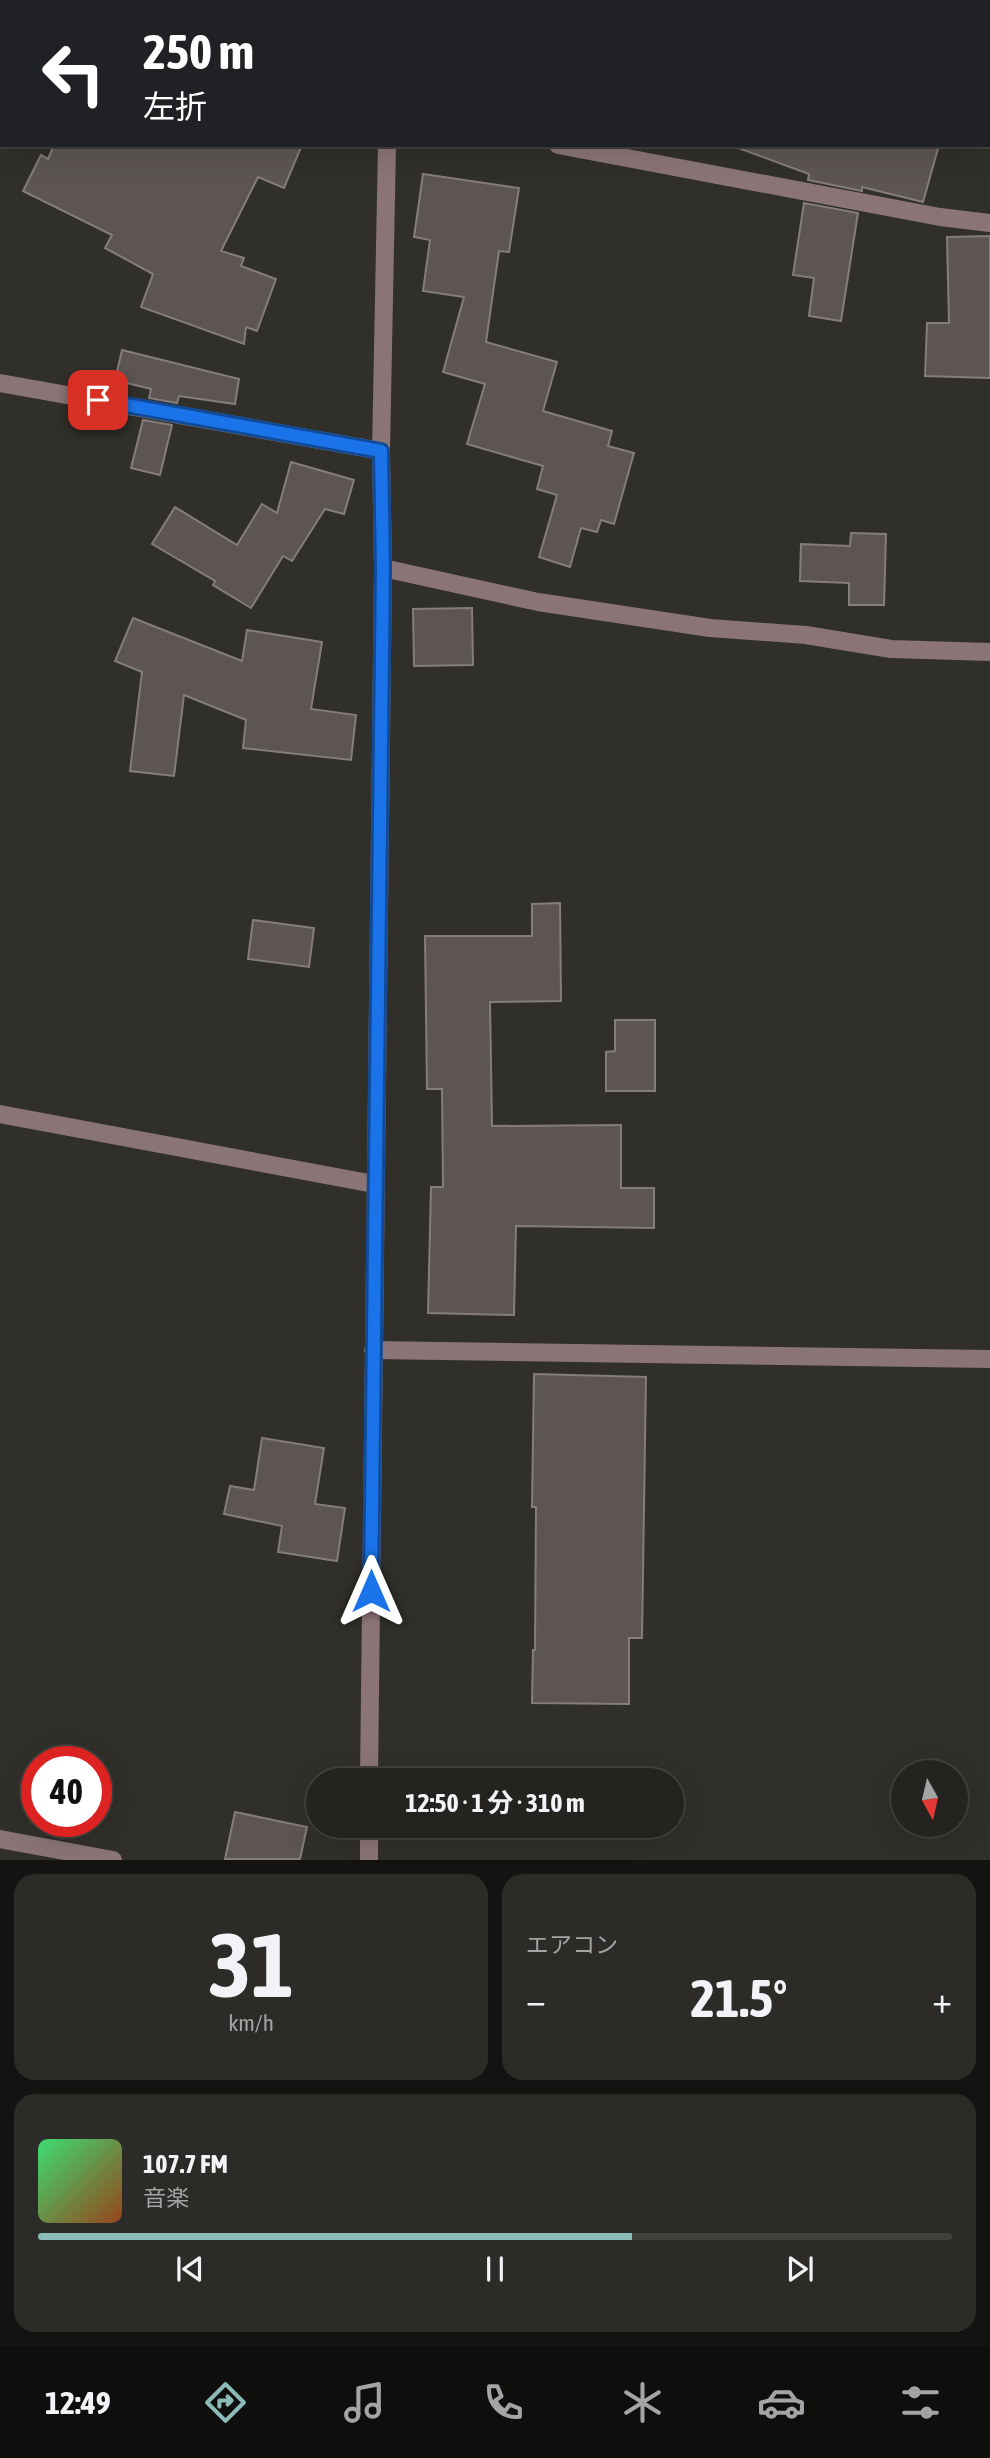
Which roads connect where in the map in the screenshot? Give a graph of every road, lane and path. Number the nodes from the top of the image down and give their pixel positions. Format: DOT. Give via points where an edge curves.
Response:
graph roads {
  1 [pos="387,147"];
  2 [pos="569,147"];
  3 [pos="990,223"];
  4 [pos="0,383"];
  5 [pos="381,451"];
  6 [pos="383,568"];
  7 [pos="990,652"];
  8 [pos="0,1114"];
  9 [pos="374,1184"];
  10 [pos="373,1349"];
  11 [pos="990,1359"];
  12 [pos="369,1768"];
  13 [pos="369,1838"];
  14 [pos="0,1839"];
  15 [pos="113,1860"];
  16 [pos="369,1860"];
  1 -- 5 [label="street"];
  2 -- 3 [label="street"];
  4 -- 5 [label="street"];
  5 -- 6 [label="street"];
  6 -- 7 [label="street" via="538,602 710,628 806,635 891,649"];
  6 -- 9 [label="street"];
  8 -- 9 [label="street"];
  9 -- 10 [label="street"];
  10 -- 11 [label="street"];
  10 -- 12 [label="street"];
  13 -- 16 [label="street"];
  14 -- 15 [label="street"];
}
